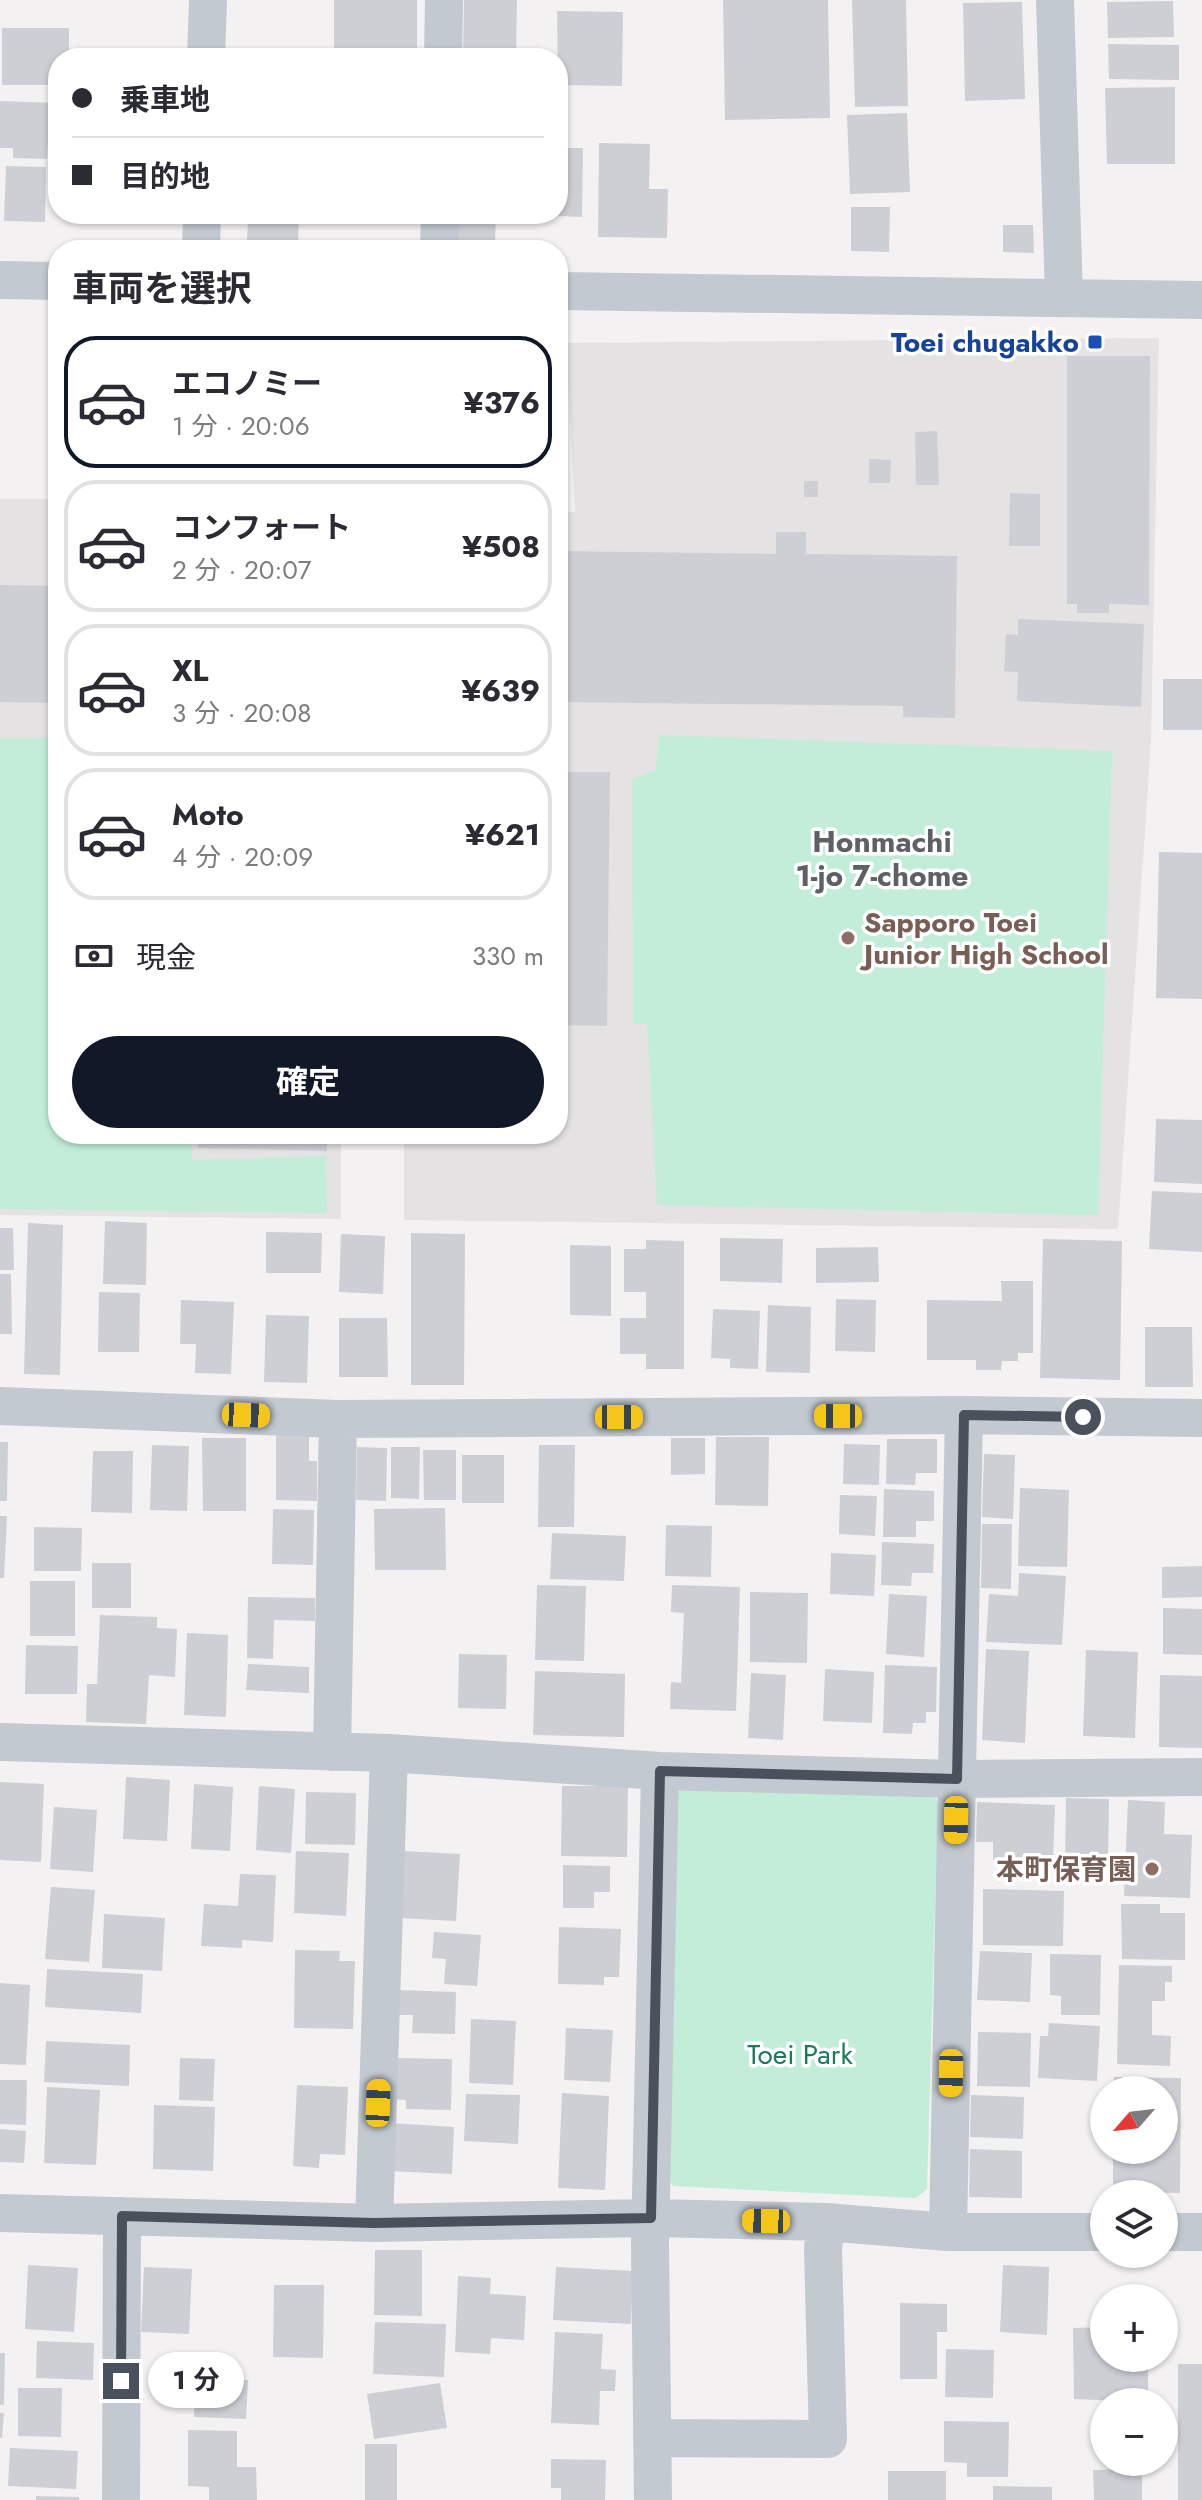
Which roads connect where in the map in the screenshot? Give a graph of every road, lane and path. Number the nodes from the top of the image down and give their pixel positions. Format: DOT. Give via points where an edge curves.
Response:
graph roads {
  1 [pos="208,0"];
  2 [pos="444,0"];
  3 [pos="1055,0"];
  4 [pos="206,48"];
  5 [pos="443,48"];
  6 [pos="0,280"];
  7 [pos="48,281"];
  8 [pos="568,291"];
  9 [pos="1064,298"];
  10 [pos="1202,300"];
  11 [pos="0,1406"];
  12 [pos="964,1415"];
  13 [pos="1202,1418"];
  14 [pos="338,1419"];
  15 [pos="0,1742"];
  16 [pos="332,1752"];
  17 [pos="389,1753"];
  18 [pos="660,1771"];
  19 [pos="1202,1777"];
  20 [pos="957,1779"];
  21 [pos="0,2213"];
  22 [pos="122,2216"];
  23 [pos="651,2218"];
  24 [pos="826,2222"];
  25 [pos="374,2223"];
  26 [pos="948,2232"];
  27 [pos="1090,2232"];
  28 [pos="1178,2232"];
  29 [pos="1202,2232"];
  30 [pos="652,2438"];
  31 [pos="121,2500"];
  32 [pos="653,2500"];
  1 -- 4 [label="street"];
  2 -- 5 [label="street"];
  3 -- 9 [label="street"];
  6 -- 7 [label="street"];
  8 -- 9 [label="street"];
  9 -- 10 [label="street"];
  11 -- 14 [label="street"];
  12 -- 13 [label="street"];
  12 -- 14 [label="street"];
  12 -- 20 [label="street"];
  14 -- 16 [label="street"];
  15 -- 16 [label="street"];
  16 -- 17 [label="street"];
  17 -- 18 [label="street"];
  17 -- 25 [label="street"];
  18 -- 20 [label="street"];
  18 -- 23 [label="street"];
  19 -- 20 [label="street"];
  20 -- 26 [label="street"];
  21 -- 22 [label="street"];
  22 -- 25 [label="street"];
  22 -- 31 [label="street"];
  23 -- 24 [label="street"];
  23 -- 25 [label="street"];
  23 -- 30 [label="street"];
  24 -- 26 [label="street"];
  24 -- 30 [label="street" via="828,2439"];
  26 -- 27 [label="street"];
  28 -- 29 [label="street"];
  30 -- 32 [label="street"];
}
